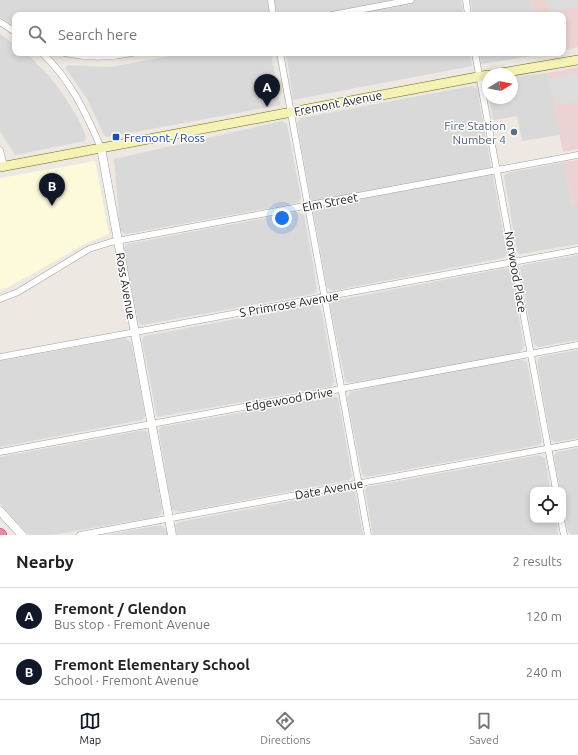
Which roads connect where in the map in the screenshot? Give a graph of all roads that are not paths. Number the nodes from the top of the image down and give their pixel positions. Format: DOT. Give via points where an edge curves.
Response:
graph roads {
  1 [pos="271,0"];
  2 [pos="411,0"];
  3 [pos="466,0"];
  4 [pos="273,12"];
  5 [pos="348,12"];
  6 [pos="468,12"];
  7 [pos="0,22"];
  8 [pos="12,30"];
  9 [pos="45,56"];
  10 [pos="89,56"];
  11 [pos="120,56"];
  12 [pos="281,56"];
  13 [pos="476,56"];
  14 [pos="578,60"];
  15 [pos="518,70"];
  16 [pos="482,71"];
  17 [pos="482,76"];
  18 [pos="488,104"];
  19 [pos="290,112"];
  20 [pos="101,148"];
  21 [pos="0,150"];
  22 [pos="578,155"];
  23 [pos="2,167"];
  24 [pos="497,170"];
  25 [pos="307,206"];
  26 [pos="118,241"];
  27 [pos="578,250"];
  28 [pos="514,262"];
  29 [pos="324,297"];
  30 [pos="0,299"];
  31 [pos="134,332"];
  32 [pos="578,345"];
  33 [pos="531,354"];
  34 [pos="0,357"];
  35 [pos="341,389"];
  36 [pos="151,424"];
  37 [pos="578,443"];
  38 [pos="548,449"];
  39 [pos="0,452"];
  40 [pos="358,484"];
  41 [pos="555,487"];
  42 [pos="0,511"];
  43 [pos="169,518"];
  44 [pos="562,523"];
  45 [pos="22,535"];
  46 [pos="80,535"];
  47 [pos="172,535"];
  48 [pos="368,535"];
  49 [pos="564,535"];
  1 -- 4 [label="street"];
  2 -- 5 [label="street"];
  3 -- 6 [label="street"];
  7 -- 8 [label="street"];
  9 -- 20 [label="street, Ross Avenue" via="54,64 80,102"];
  10 -- 11 [label="street"];
  12 -- 19 [label="street"];
  13 -- 16 [label="street, Norwood Place"];
  14 -- 15 [label="main road"];
  17 -- 19 [label="main road, Fremont Avenue"];
  18 -- 24 [label="street, Norwood Place"];
  19 -- 20 [label="main road, Fremont Avenue"];
  19 -- 25 [label="street"];
  20 -- 23 [label="main road, Fremont Avenue"];
  20 -- 26 [label="street, Ross Avenue"];
  21 -- 23 [label="street"];
  22 -- 24 [label="street, Elm Street"];
  24 -- 25 [label="street, Elm Street"];
  24 -- 28 [label="street, Norwood Place"];
  25 -- 26 [label="street, Elm Street"];
  25 -- 29 [label="street"];
  26 -- 30 [label="street, Elm Street" via="89,249 18,292"];
  26 -- 31 [label="street, Ross Avenue"];
  27 -- 28 [label="street, S Primrose Avenue"];
  28 -- 29 [label="street, S Primrose Avenue"];
  28 -- 33 [label="street, Norwood Place"];
  29 -- 31 [label="street, S Primrose Avenue"];
  29 -- 35 [label="street"];
  31 -- 34 [label="street, S Primrose Avenue"];
  31 -- 36 [label="street, Ross Avenue"];
  32 -- 33 [label="street, Edgewood Drive"];
  33 -- 35 [label="street, Edgewood Drive"];
  33 -- 38 [label="street, Norwood Place"];
  35 -- 36 [label="street, Edgewood Drive"];
  35 -- 40 [label="street"];
  36 -- 39 [label="street, Edgewood Drive"];
  36 -- 43 [label="street, Ross Avenue"];
  37 -- 38 [label="street, Date Avenue"];
  38 -- 40 [label="street, Date Avenue"];
  38 -- 41 [label="street, Norwood Place"];
  40 -- 43 [label="street, Date Avenue"];
  40 -- 48 [label="street"];
  42 -- 45 [label="street"];
  43 -- 46 [label="street, Date Avenue"];
  43 -- 47 [label="street, Ross Avenue"];
  44 -- 49 [label="street"];
}
